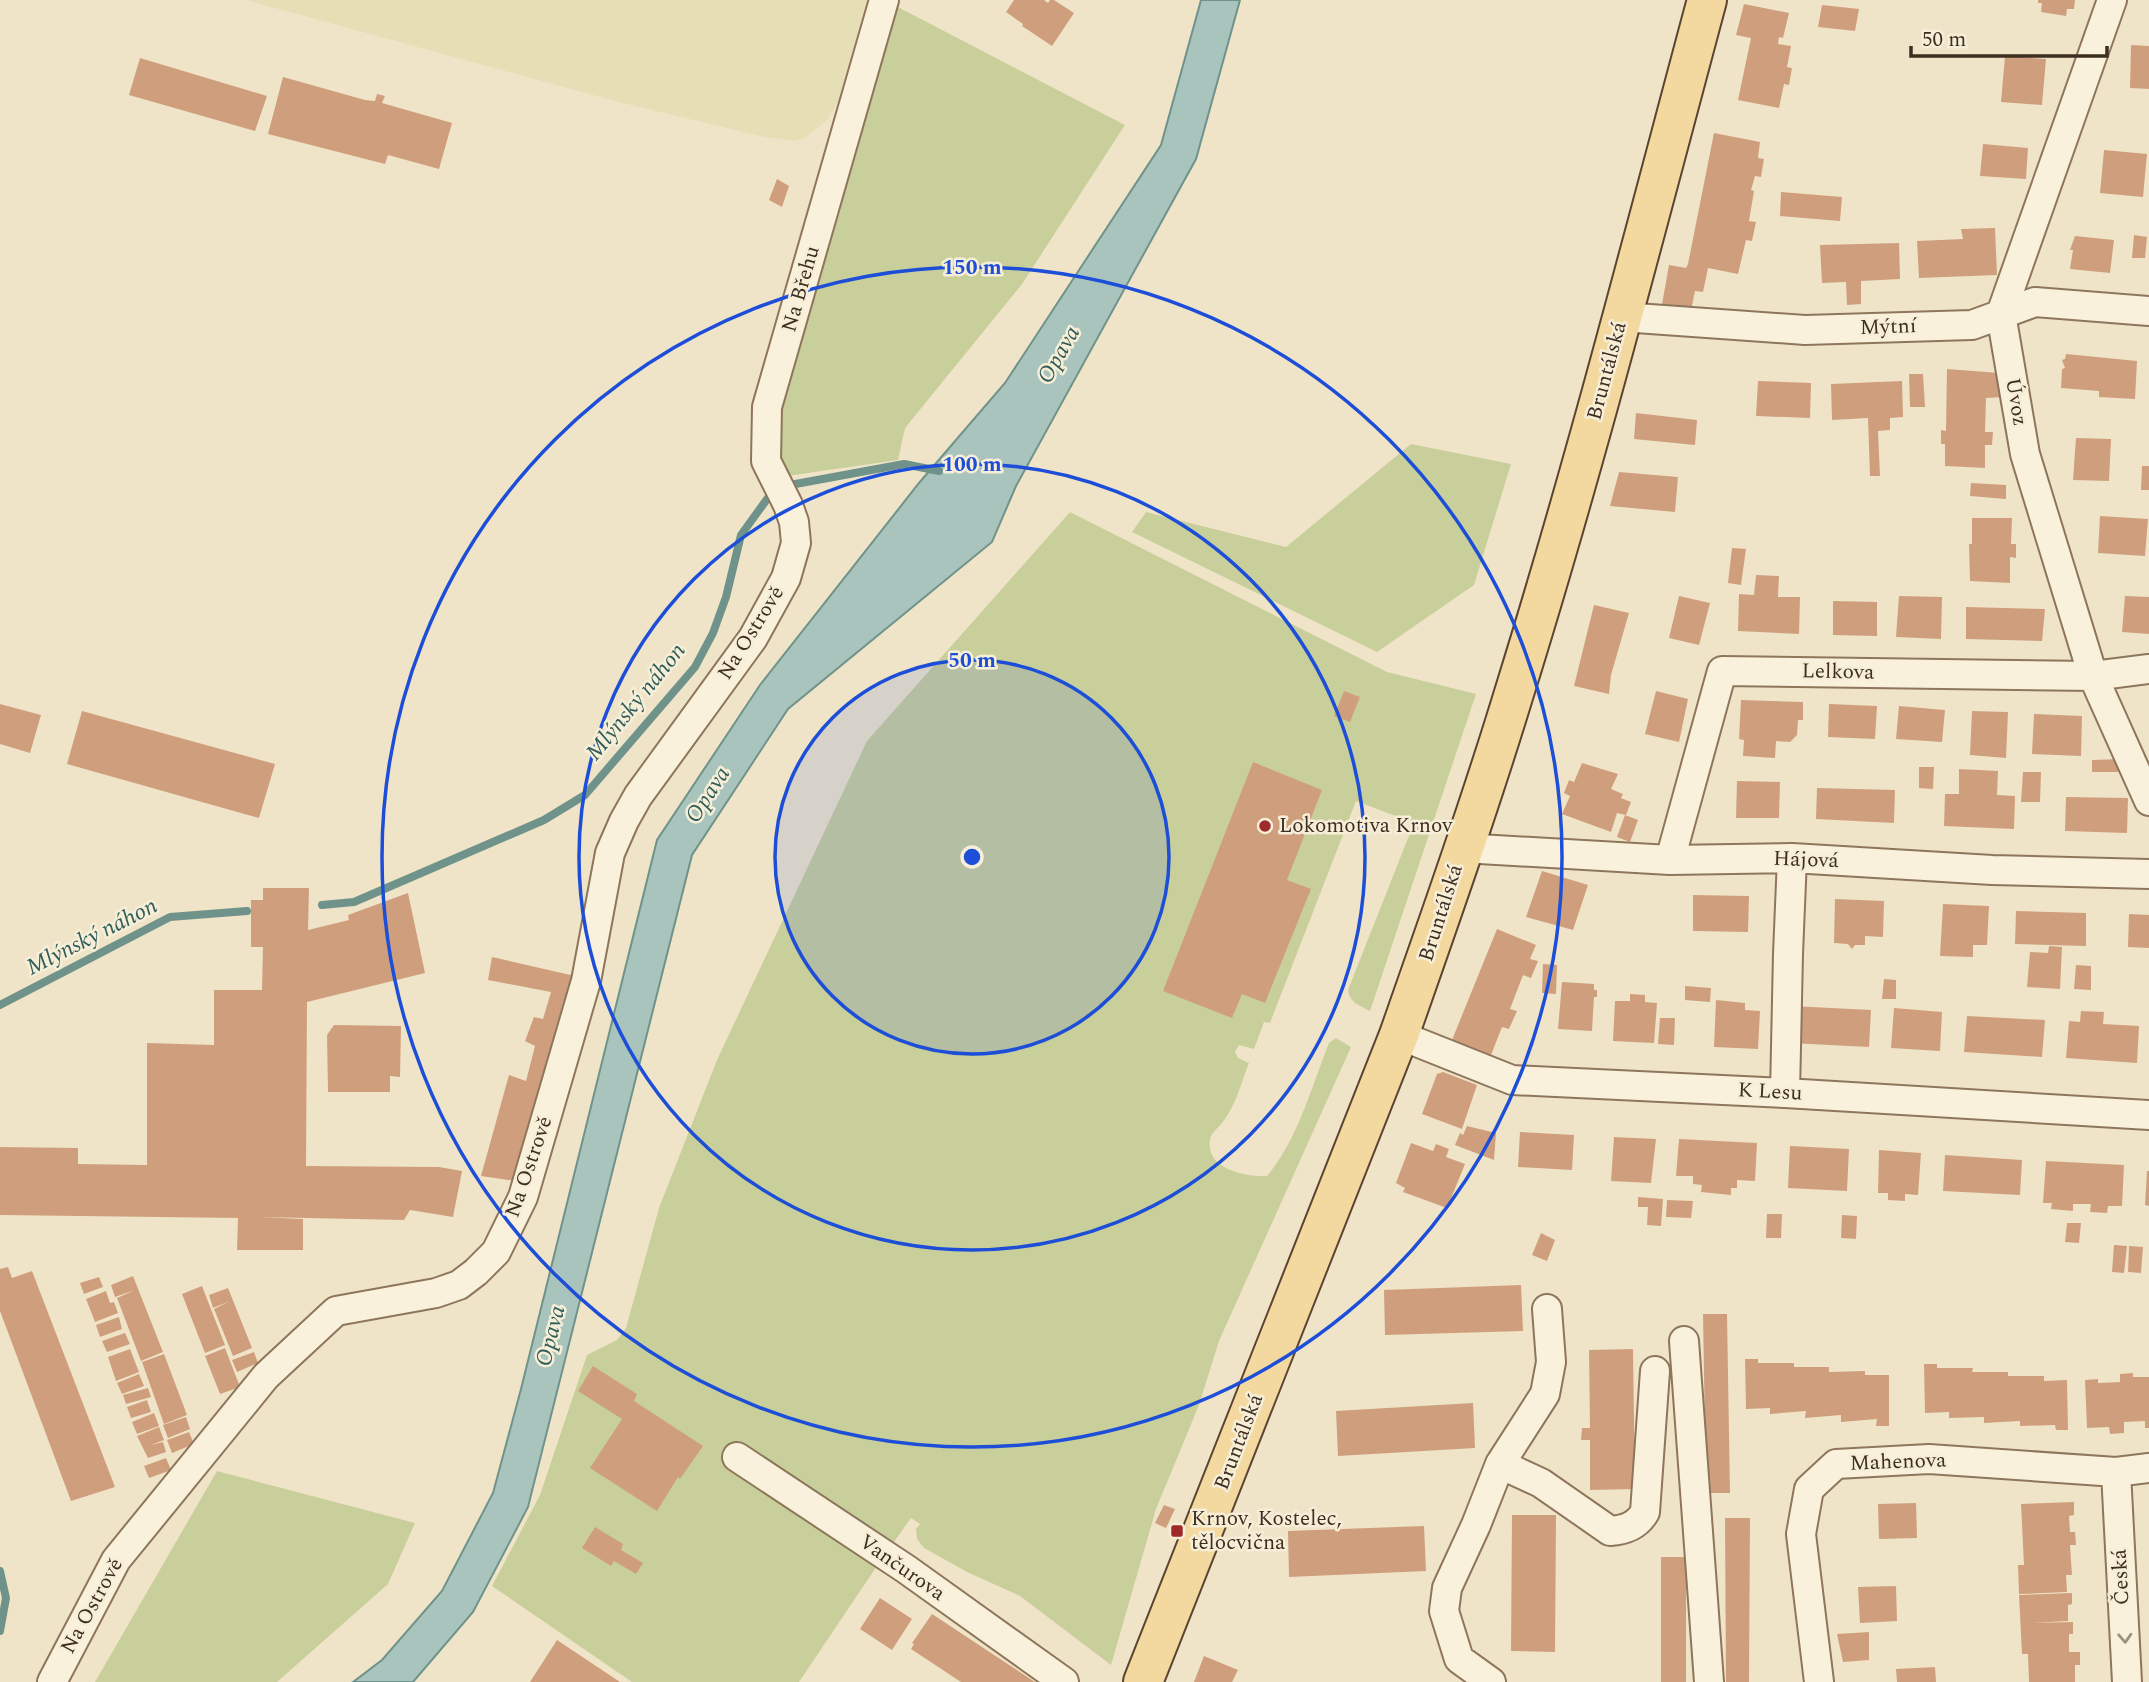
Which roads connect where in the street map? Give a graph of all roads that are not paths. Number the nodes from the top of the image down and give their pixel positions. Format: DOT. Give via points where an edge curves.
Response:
graph roads {
  1 [pos="884,0"];
  2 [pos="1707,0"];
  3 [pos="2112,0"];
  4 [pos="2149,311"];
  5 [pos="2001,314"];
  6 [pos="1622,317"];
  7 [pos="786,578"];
  8 [pos="2149,669"];
  9 [pos="2093,676"];
  10 [pos="2149,801"];
  11 [pos="1462,848"];
  12 [pos="1792,858"];
  13 [pos="1670,860"];
  14 [pos="2149,874"];
  15 [pos="1399,1035"];
  16 [pos="1786,1093"];
  17 [pos="2149,1115"];
  18 [pos="1547,1309"];
  19 [pos="1684,1341"];
  20 [pos="1655,1371"];
  21 [pos="737,1457"];
  22 [pos="1500,1464"];
  23 [pos="2149,1468"];
  24 [pos="2116,1472"];
  25 [pos="52,1682"];
  26 [pos="1064,1682"];
  27 [pos="1143,1682"];
  28 [pos="1491,1682"];
  29 [pos="1709,1682"];
  30 [pos="1819,1682"];
  31 [pos="2127,1682"];
  1 -- 7 [label="street, Na Břehu" via="767,407 766,461 794,522 796,543"];
  2 -- 6 [label="main road, Bruntálská"];
  3 -- 5 [label="street, Úvoz"];
  4 -- 5 [label="street, Mýtní" via="2035,302"];
  5 -- 6 [label="street, Mýtní" via="1972,325 1805,330"];
  5 -- 9 [label="street, Úvoz" via="2025,454"];
  6 -- 11 [label="main road, Bruntálská" via="1526,654"];
  7 -- 25 [label="street, Na Ostrově" via="753,638 638,796 610,853 586,981 523,1197 496,1252 459,1285 337,1311 266,1376 116,1560"];
  8 -- 9 [label="street, Lelkova"];
  9 -- 10 [label="street, Úvoz"];
  9 -- 13 [label="street, Lelkova" via="1722,671"];
  11 -- 13 [label="street, Hájová"];
  11 -- 15 [label="main road, Bruntálská"];
  12 -- 13 [label="street, Hájová"];
  12 -- 14 [label="street, Hájová"];
  12 -- 16 [label="street"];
  15 -- 16 [label="street, K Lesu" via="1512,1080"];
  15 -- 27 [label="main road, Bruntálská"];
  16 -- 17 [label="street, K Lesu"];
  18 -- 22 [label="street" via="1551,1362 1545,1394"];
  19 -- 29 [label="street"];
  20 -- 22 [label="street" via="1645,1512 1633,1525 1610,1531 1541,1483"];
  21 -- 26 [label="street, Vančurova" via="906,1569"];
  22 -- 28 [label="street" via="1447,1588 1444,1611 1459,1659"];
  23 -- 24 [label="street, Mahenova"];
  24 -- 30 [label="street, Mahenova" via="1929,1459 1836,1464 1810,1489 1801,1534"];
  24 -- 31 [label="street, Česká, one-way"];
}
